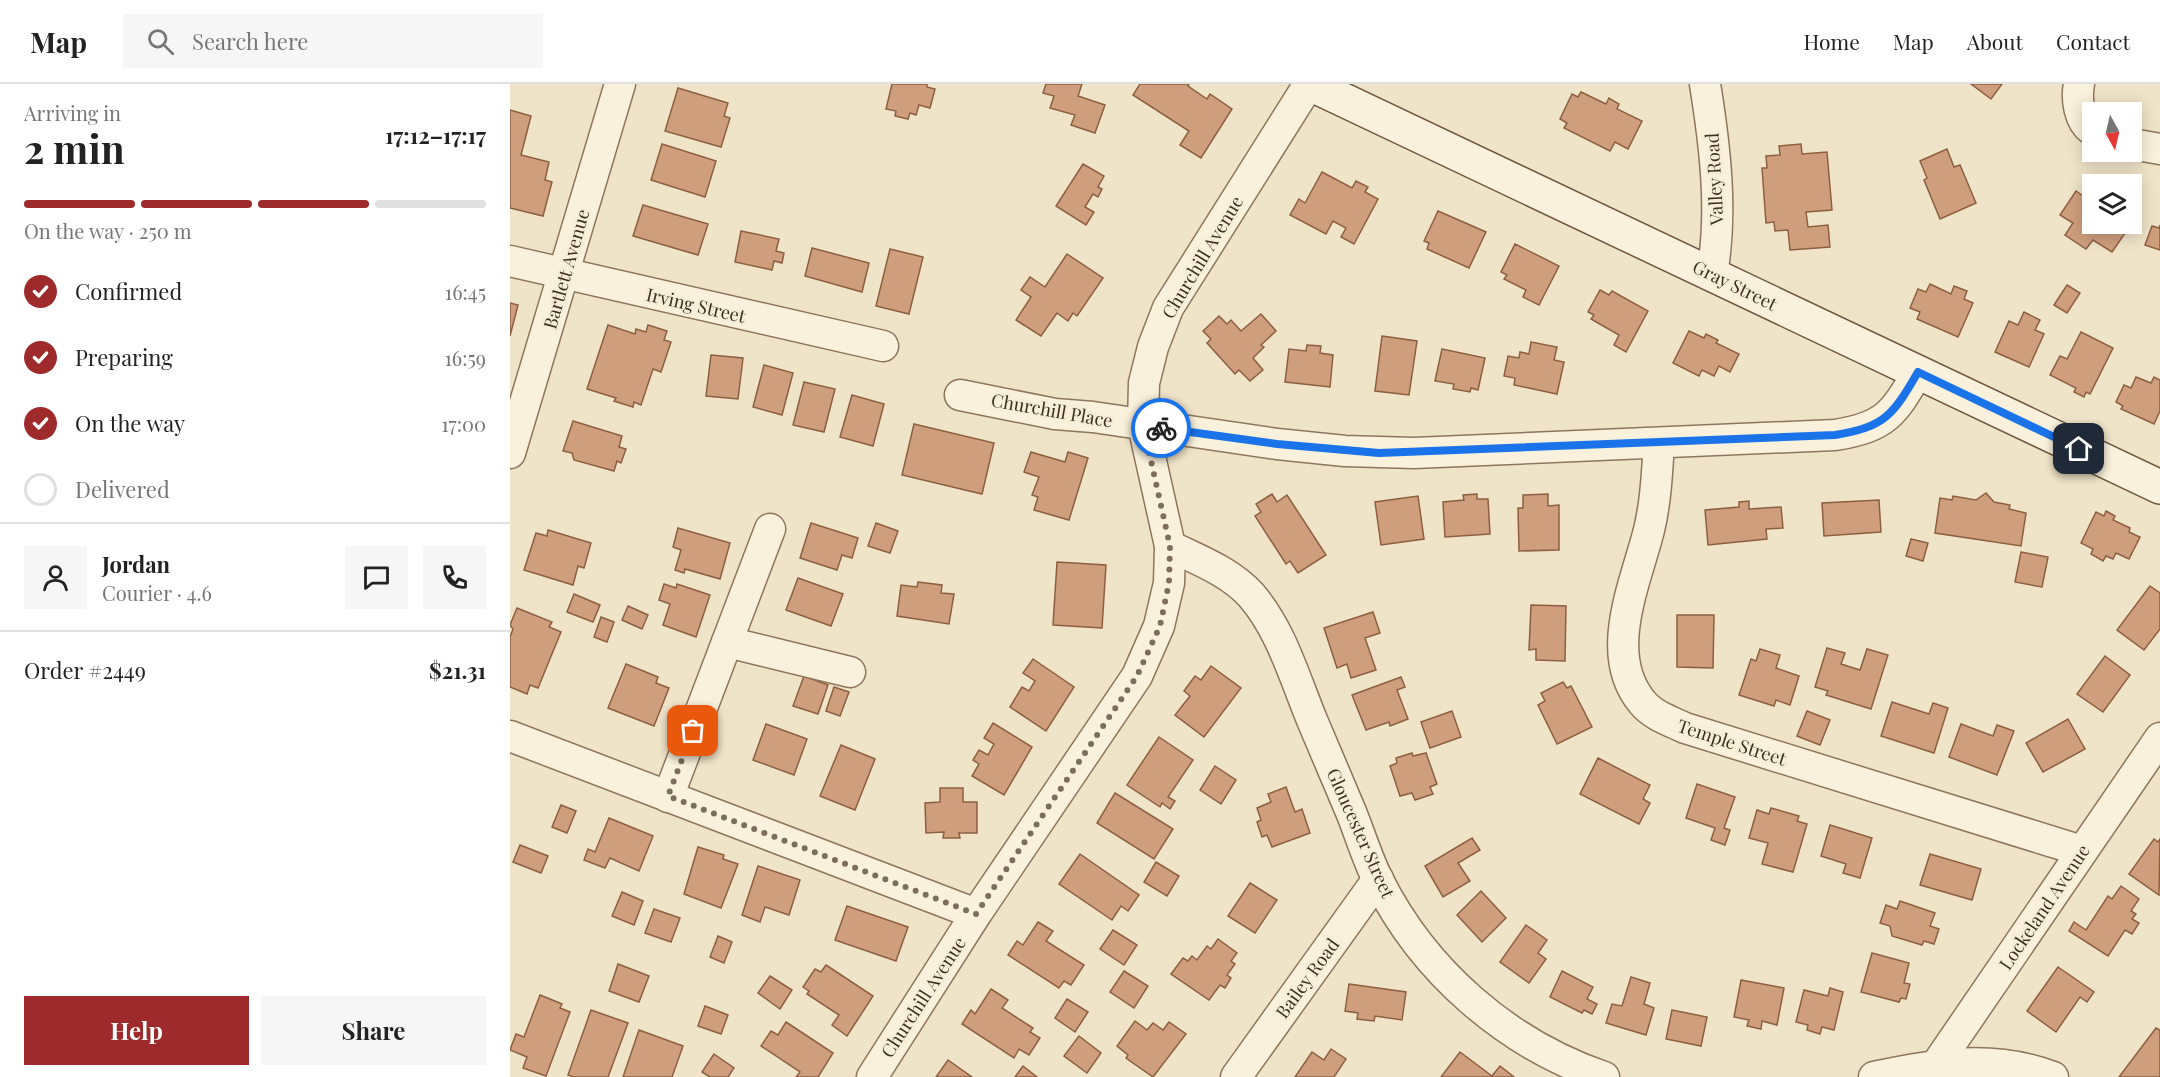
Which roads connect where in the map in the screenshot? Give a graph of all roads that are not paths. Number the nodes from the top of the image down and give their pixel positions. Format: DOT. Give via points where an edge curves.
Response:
graph roads {
  1 [pos="620,84"];
  2 [pos="1310,84"];
  3 [pos="1705,84"];
  4 [pos="2079,84"];
  5 [pos="2082,116"];
  6 [pos="2142,146"];
  7 [pos="2160,149"];
  8 [pos="510,261"];
  9 [pos="1712,274"];
  10 [pos="564,275"];
  11 [pos="883,346"];
  12 [pos="1918,372"];
  13 [pos="960,395"];
  14 [pos="1143,425"];
  15 [pos="1659,443"];
  16 [pos="510,453"];
  17 [pos="2160,487"];
  18 [pos="770,529"];
  19 [pos="1170,546"];
  20 [pos="727,642"];
  21 [pos="850,672"];
  22 [pos="510,736"];
  23 [pos="2157,750"];
  24 [pos="668,796"];
  25 [pos="2082,851"];
  26 [pos="1378,879"];
  27 [pos="976,914"];
  28 [pos="1933,1071"];
  29 [pos="1588,1075"];
  30 [pos="872,1077"];
  31 [pos="1236,1077"];
  32 [pos="1874,1077"];
  33 [pos="2053,1077"];
  1 -- 10 [label="street, Bartlett Avenue"];
  2 -- 9 [label="street, Gray Street"];
  2 -- 14 [label="street, Churchill Avenue" via="1167,308 1144,383"];
  3 -- 9 [label="street, Valley Road" via="1717,200"];
  4 -- 5 [label="street" via="2078,107"];
  6 -- 7 [label="street"];
  8 -- 10 [label="street, Irving Street"];
  9 -- 12 [label="street, Gray Street"];
  10 -- 11 [label="street, Irving Street"];
  10 -- 16 [label="street, Bartlett Avenue"];
  12 -- 15 [label="street, Churchill Place" via="1902,401 1885,420 1862,431"];
  12 -- 17 [label="street, Gray Street"];
  13 -- 14 [label="street, Churchill Place" via="1055,414"];
  14 -- 15 [label="street, Churchill Place" via="1277,444 1379,453"];
  14 -- 19 [label="street, Churchill Avenue"];
  15 -- 25 [label="street, Temple Street" via="1653,511 1624,629 1623,658 1630,683 1642,703 1685,728"];
  18 -- 20 [label="street"];
  19 -- 26 [label="street, Gloucester Street" via="1222,571 1251,595 1278,637"];
  19 -- 27 [label="street, Churchill Avenue" via="1169,583 1160,626 1137,676"];
  20 -- 21 [label="street"];
  20 -- 24 [label="street"];
  22 -- 24 [label="street"];
  23 -- 25 [label="street, Lockeland Avenue"];
  24 -- 27 [label="street"];
  25 -- 28 [label="street, Lockeland Avenue"];
  26 -- 29 [label="street, Gloucester Street" via="1409,932 1449,980 1485,1013"];
  26 -- 31 [label="street, Bailey Road"];
  27 -- 30 [label="street, Churchill Avenue"];
  28 -- 32 [label="street"];
  28 -- 33 [label="street" via="1994,1062"];
}
